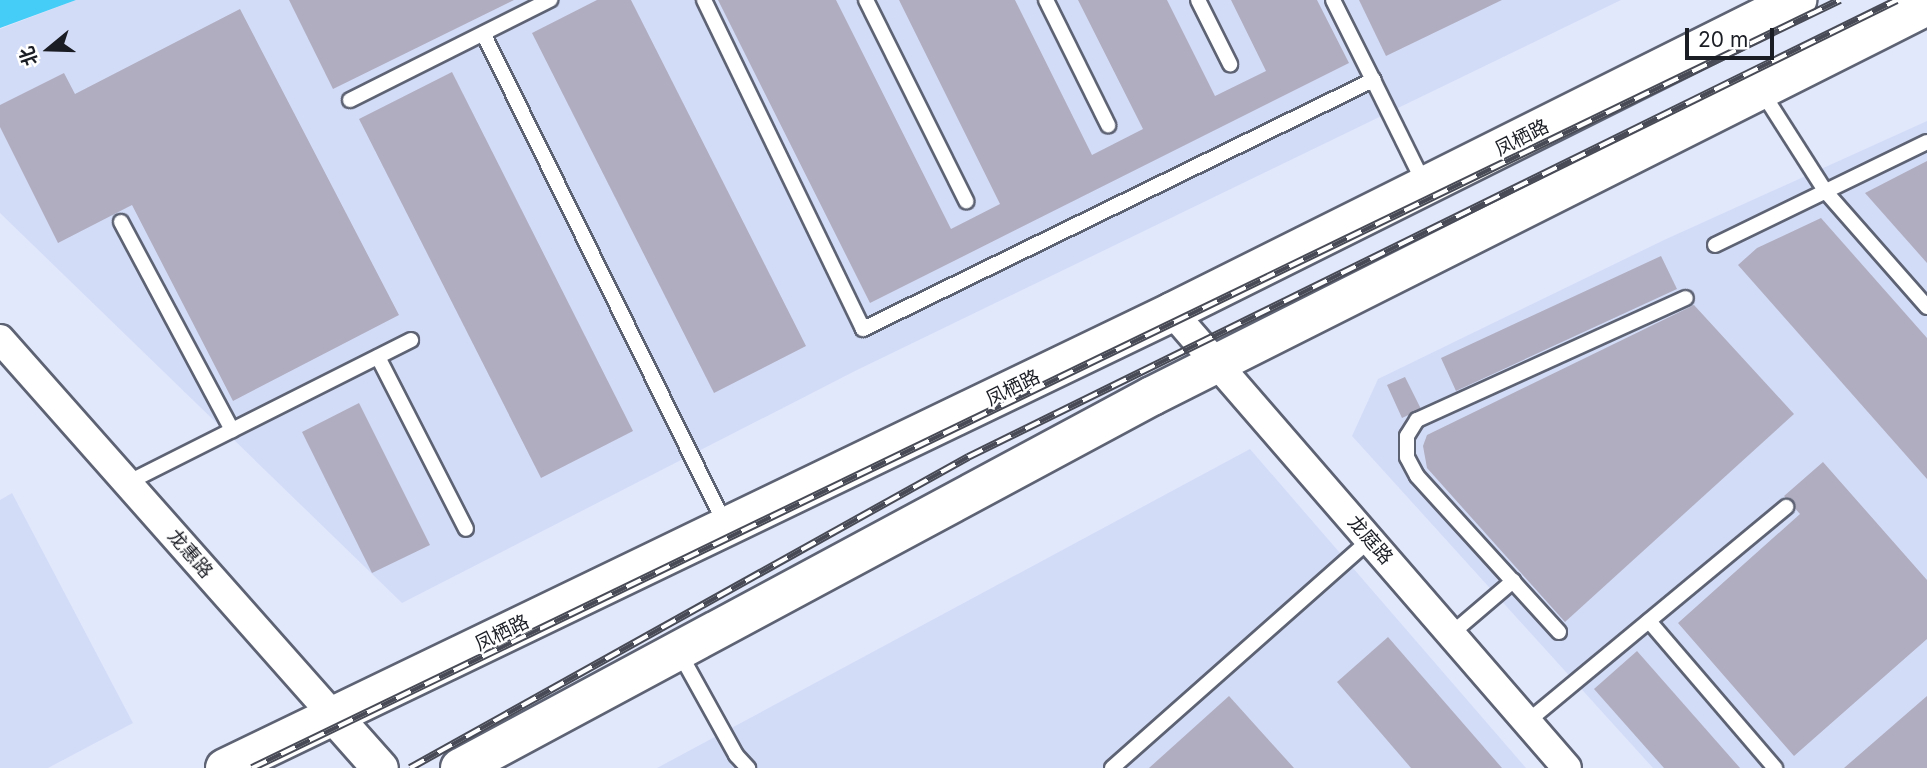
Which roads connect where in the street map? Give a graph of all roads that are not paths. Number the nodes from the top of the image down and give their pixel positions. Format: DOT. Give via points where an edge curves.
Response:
graph roads {
  1 [pos="550,0"];
  2 [pos="704,0"];
  3 [pos="866,0"];
  4 [pos="1046,0"];
  5 [pos="1198,0"];
  6 [pos="1333,0"];
  7 [pos="1797,0"];
  8 [pos="1927,6"];
  9 [pos="484,35"];
  10 [pos="1230,64"];
  11 [pos="1373,80"];
  12 [pos="1760,90"];
  13 [pos="350,100"];
  14 [pos="1108,125"];
  15 [pos="1927,142"];
  16 [pos="1425,186"];
  17 [pos="1826,192"];
  18 [pos="966,201"];
  19 [pos="121,222"];
  20 [pos="1715,245"];
  21 [pos="1686,298"];
  22 [pos="1927,307"];
  23 [pos="1172,312"];
  24 [pos="0,339"];
  25 [pos="411,340"];
  26 [pos="378,357"];
  27 [pos="1218,364"];
  28 [pos="232,430"];
  29 [pos="127,483"];
  30 [pos="1786,507"];
  31 [pos="726,526"];
  32 [pos="466,529"];
  33 [pos="1370,540"];
  34 [pos="1513,581"];
  35 [pos="1649,621"];
  36 [pos="1559,632"];
  37 [pos="1451,634"];
  38 [pos="678,651"];
  39 [pos="332,714"];
  40 [pos="1528,722"];
  41 [pos="225,768"];
  42 [pos="380,768"];
  43 [pos="460,768"];
  44 [pos="748,768"];
  45 [pos="1112,768"];
  46 [pos="1567,768"];
  47 [pos="1775,768"];
  1 -- 9 [label="lane"];
  2 -- 11 [label="lane" via="863,330"];
  3 -- 18 [label="lane"];
  4 -- 14 [label="lane"];
  5 -- 10 [label="lane"];
  6 -- 11 [label="lane"];
  7 -- 16 [label="main road, 凤栖路"];
  8 -- 12 [label="main road"];
  9 -- 13 [label="lane"];
  9 -- 31 [label="lane"];
  11 -- 16 [label="lane"];
  12 -- 17 [label="lane"];
  12 -- 27 [label="main road"];
  15 -- 17 [label="lane"];
  16 -- 23 [label="main road, 凤栖路"];
  17 -- 20 [label="lane"];
  17 -- 22 [label="lane"];
  19 -- 28 [label="lane"];
  21 -- 34 [label="lane" via="1417,420 1406,436 1407,457 1417,476"];
  23 -- 27 [label="street, 龙庭路"];
  23 -- 31 [label="main road, 凤栖路"];
  24 -- 29 [label="street, 龙惠路"];
  25 -- 26 [label="lane"];
  26 -- 28 [label="lane"];
  26 -- 32 [label="lane"];
  27 -- 33 [label="street, 龙庭路"];
  27 -- 38 [label="main road"];
  28 -- 29 [label="lane"];
  29 -- 39 [label="street, 龙惠路"];
  30 -- 35 [label="lane"];
  31 -- 39 [label="main road, 凤栖路"];
  33 -- 37 [label="street, 龙庭路"];
  33 -- 45 [label="lane"];
  34 -- 36 [label="lane"];
  34 -- 37 [label="lane"];
  35 -- 40 [label="lane"];
  35 -- 47 [label="lane"];
  37 -- 40 [label="street, 龙庭路"];
  38 -- 43 [label="main road"];
  38 -- 44 [label="lane"];
  39 -- 41 [label="main road, 凤栖路"];
  39 -- 42 [label="street, 龙惠路"];
  40 -- 46 [label="street, 龙庭路"];
}
